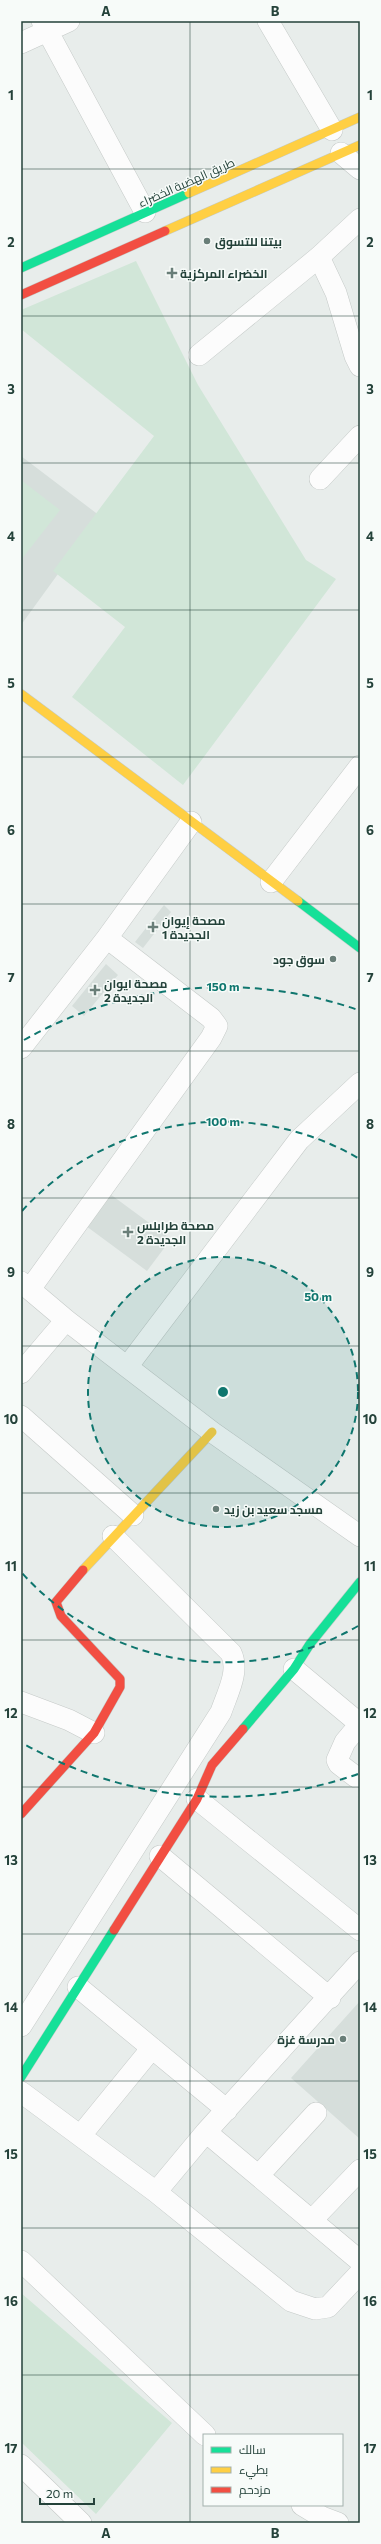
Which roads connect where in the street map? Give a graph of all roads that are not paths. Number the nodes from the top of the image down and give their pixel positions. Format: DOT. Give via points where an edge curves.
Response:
graph roads {
  1 [pos="69,21"];
  2 [pos="268,21"];
  3 [pos="45,26"];
  4 [pos="21,43"];
  5 [pos="360,117"];
  6 [pos="332,130"];
  7 [pos="360,145"];
  8 [pos="341,153"];
  9 [pos="360,169"];
  10 [pos="145,212"];
  11 [pos="360,219"];
  12 [pos="319,257"];
  13 [pos="21,268"];
  14 [pos="21,295"];
  15 [pos="199,355"];
  16 [pos="360,366"];
  17 [pos="360,436"];
  18 [pos="320,479"];
  19 [pos="21,694"];
  20 [pos="360,766"];
  21 [pos="191,822"];
  22 [pos="271,882"];
  23 [pos="107,938"];
  24 [pos="360,948"];
  25 [pos="21,1048"];
  26 [pos="360,1083"];
  27 [pos="26,1285"];
  28 [pos="66,1320"];
  29 [pos="127,1367"];
  30 [pos="21,1373"];
  31 [pos="21,1416"];
  32 [pos="212,1432"];
  33 [pos="133,1514"];
  34 [pos="112,1536"];
  35 [pos="360,1536"];
  36 [pos="360,1582"];
  37 [pos="294,1668"];
  38 [pos="21,1702"];
  39 [pos="360,1724"];
  40 [pos="94,1733"];
  41 [pos="356,1777"];
  42 [pos="197,1798"];
  43 [pos="21,1814"];
  44 [pos="160,1856"];
  45 [pos="360,1930"];
  46 [pos="360,1962"];
  47 [pos="78,1987"];
  48 [pos="330,1998"];
  49 [pos="21,2026"];
  50 [pos="152,2048"];
  51 [pos="21,2077"];
  52 [pos="21,2092"];
  53 [pos="227,2110"];
  54 [pos="316,2113"];
  55 [pos="206,2132"];
  56 [pos="81,2135"];
  57 [pos="360,2170"];
  58 [pos="259,2175"];
  59 [pos="156,2192"];
  60 [pos="312,2220"];
  61 [pos="21,2261"];
  62 [pos="360,2261"];
  63 [pos="360,2274"];
  64 [pos="204,2434"];
  65 [pos="21,2465"];
  66 [pos="304,2506"];
  67 [pos="81,2523"];
  68 [pos="338,2523"];
  1 -- 3 [label="street"];
  2 -- 6 [label="street"];
  3 -- 4 [label="street"];
  3 -- 10 [label="street"];
  5 -- 6 [label="street, طريق الهضبة الخضراء"];
  6 -- 10 [label="street, طريق الهضبة الخضراء"];
  7 -- 8 [label="street"];
  8 -- 9 [label="street"];
  8 -- 14 [label="street"];
  10 -- 13 [label="street, طريق الهضبة الخضراء"];
  11 -- 12 [label="street"];
  12 -- 15 [label="street"];
  12 -- 16 [label="street" via="336,293"];
  17 -- 18 [label="street"];
  19 -- 21 [label="street"];
  20 -- 22 [label="street"];
  21 -- 22 [label="street"];
  21 -- 23 [label="street"];
  22 -- 24 [label="street"];
  23 -- 25 [label="street"];
  23 -- 27 [label="street" via="211,1018 217,1026 211,1038"];
  26 -- 29 [label="street" via="299,1140"];
  27 -- 28 [label="street"];
  28 -- 29 [label="street"];
  28 -- 30 [label="street"];
  29 -- 32 [label="street"];
  31 -- 33 [label="street"];
  32 -- 33 [label="street"];
  32 -- 35 [label="street"];
  33 -- 34 [label="street"];
  34 -- 40 [label="street" via="56,1602 61,1616 120,1679 119,1691"];
  34 -- 49 [label="street" via="231,1653 235,1660 235,1670 221,1712"];
  36 -- 37 [label="street"];
  37 -- 39 [label="street"];
  37 -- 42 [label="street" via="212,1766"];
  38 -- 40 [label="street" via="69,1720"];
  39 -- 41 [label="street" via="345,1742 337,1760"];
  40 -- 43 [label="street"];
  42 -- 44 [label="street"];
  42 -- 45 [label="street"];
  44 -- 47 [label="street"];
  44 -- 48 [label="street"];
  46 -- 48 [label="street"];
  47 -- 50 [label="street"];
  47 -- 51 [label="street"];
  48 -- 53 [label="street"];
  50 -- 53 [label="street"];
  50 -- 56 [label="street"];
  52 -- 56 [label="street"];
  53 -- 55 [label="street"];
  54 -- 58 [label="street"];
  55 -- 58 [label="street"];
  55 -- 59 [label="street"];
  56 -- 59 [label="street"];
  57 -- 60 [label="street"];
  58 -- 60 [label="street"];
  59 -- 63 [label="street" via="291,2301 315,2309 328,2307"];
  60 -- 62 [label="street"];
  61 -- 64 [label="street"];
  65 -- 67 [label="street"];
  66 -- 68 [label="street"];
}
